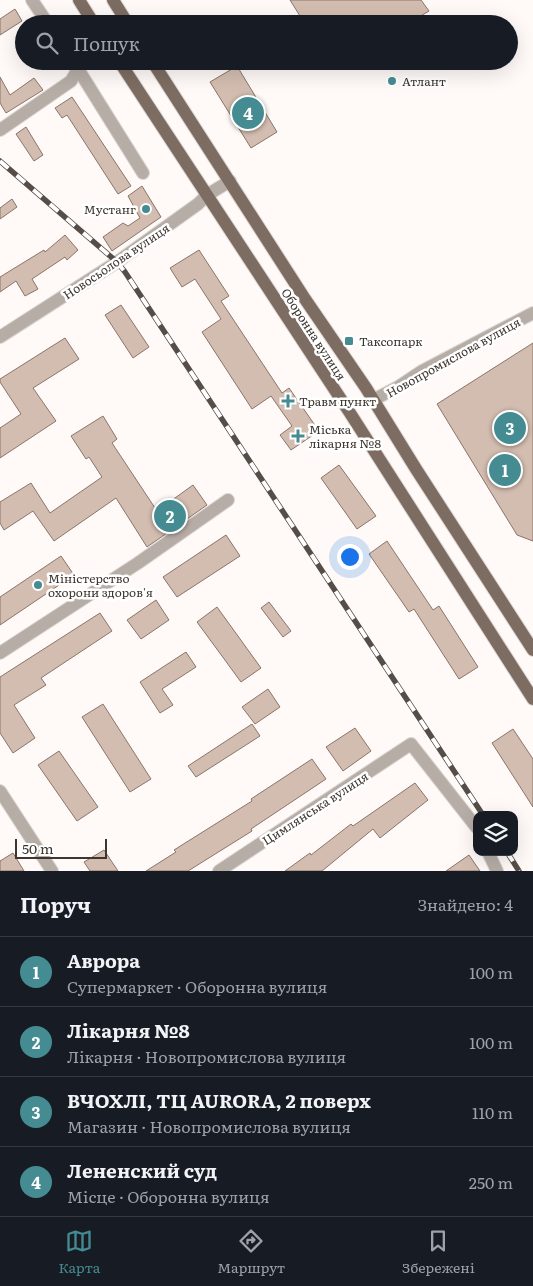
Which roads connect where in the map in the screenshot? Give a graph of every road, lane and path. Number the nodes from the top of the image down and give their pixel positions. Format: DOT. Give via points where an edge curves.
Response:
graph roads {
  1 [pos="32,0"];
  2 [pos="80,0"];
  3 [pos="112,0"];
  4 [pos="42,15"];
  5 [pos="89,15"];
  6 [pos="122,15"];
  7 [pos="73,70"];
  8 [pos="78,70"];
  9 [pos="125,70"];
  10 [pos="158,70"];
  11 [pos="0,130"];
  12 [pos="143,173"];
  13 [pos="230,181"];
  14 [pos="207,195"];
  15 [pos="533,313"];
  16 [pos="0,337"];
  17 [pos="373,400"];
  18 [pos="228,500"];
  19 [pos="531,644"];
  20 [pos="0,653"];
  21 [pos="533,699"];
  22 [pos="0,791"];
  23 [pos="473,823"];
  24 [pos="490,856"];
  25 [pos="52,871"];
  26 [pos="219,871"];
  27 [pos="497,871"];
  1 -- 4 [label="street"];
  2 -- 5 [label="main road"];
  3 -- 6 [label="main road"];
  7 -- 11 [label="street" via="70,81"];
  8 -- 12 [label="street"];
  9 -- 14 [label="main road, Оборонна вулиця"];
  10 -- 13 [label="main road, Оборонна вулиця"];
  13 -- 14 [label="street, Новосьолова вулиця"];
  13 -- 17 [label="main road, Оборонна вулиця"];
  14 -- 16 [label="street, Новосьолова вулиця" via="117,262"];
  14 -- 21 [label="main road, Оборонна вулиця"];
  15 -- 17 [label="street, Новопромислова вулиця"];
  17 -- 19 [label="main road, Оборонна вулиця"];
  18 -- 20 [label="street"];
  22 -- 25 [label="street"];
  23 -- 26 [label="street, Цимлянська вулиця" via="411,744"];
  24 -- 27 [label="street"];
}
